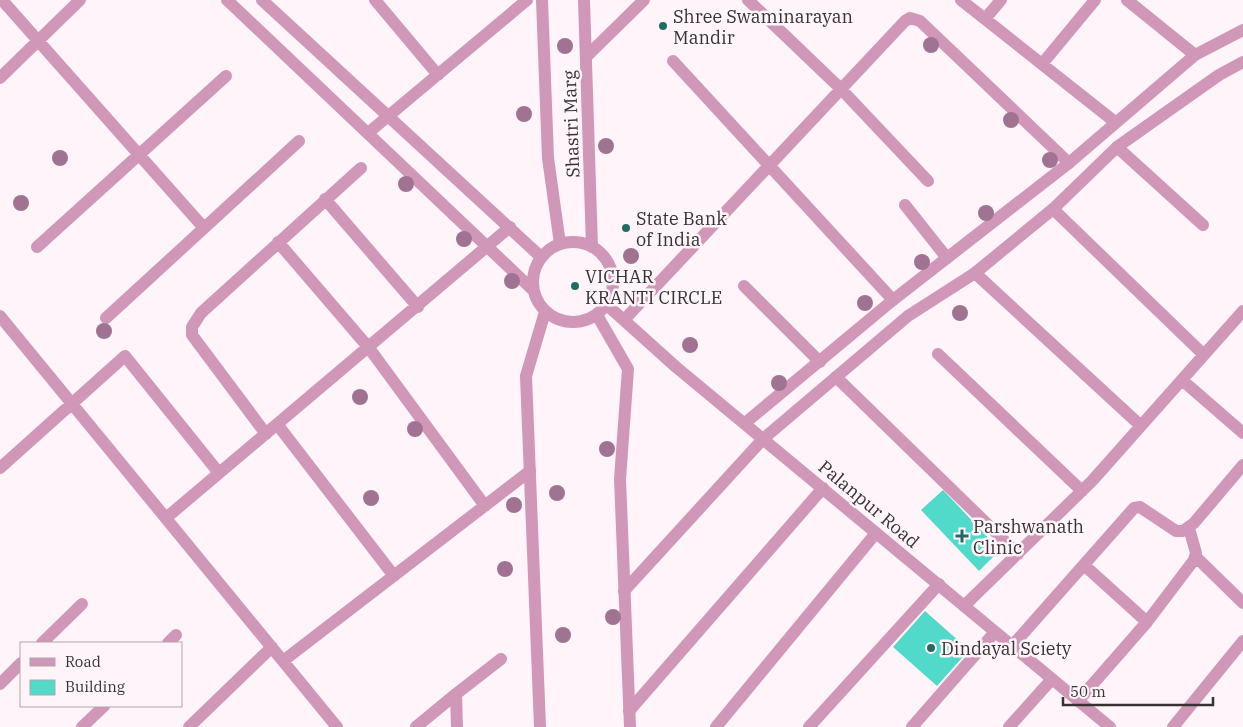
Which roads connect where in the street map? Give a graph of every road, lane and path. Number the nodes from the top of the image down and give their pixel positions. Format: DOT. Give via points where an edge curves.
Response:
graph roads {
  1 [pos="2,0"];
  2 [pos="80,0"];
  3 [pos="227,0"];
  4 [pos="375,0"];
  5 [pos="527,0"];
  6 [pos="542,0"];
  7 [pos="584,0"];
  8 [pos="644,0"];
  9 [pos="748,0"];
  10 [pos="961,0"];
  11 [pos="1001,0"];
  12 [pos="1095,0"];
  13 [pos="1127,0"];
  14 [pos="268,2"];
  15 [pos="985,19"];
  16 [pos="1243,30"];
  17 [pos="38,40"];
  18 [pos="1195,55"];
  19 [pos="586,57"];
  20 [pos="673,61"];
  21 [pos="1243,62"];
  22 [pos="1042,64"];
  23 [pos="438,74"];
  24 [pos="226,76"];
  25 [pos="0,78"];
  26 [pos="841,89"];
  27 [pos="388,116"];
  28 [pos="1115,122"];
  29 [pos="368,134"];
  30 [pos="299,141"];
  31 [pos="1117,147"];
  32 [pos="139,155"];
  33 [pos="1069,163"];
  34 [pos="770,165"];
  35 [pos="361,168"];
  36 [pos="928,181"];
  37 [pos="325,199"];
  38 [pos="905,205"];
  39 [pos="1053,209"];
  40 [pos="1203,225"];
  41 [pos="510,227"];
  42 [pos="204,228"];
  43 [pos="278,242"];
  44 [pos="560,244"];
  45 [pos="592,246"];
  46 [pos="37,247"];
  47 [pos="486,248"];
  48 [pos="541,257"];
  49 [pos="947,258"];
  50 [pos="975,274"];
  51 [pos="744,286"];
  52 [pos="534,291"];
  53 [pos="893,300"];
  54 [pos="607,305"];
  55 [pos="418,306"];
  56 [pos="1243,310"];
  57 [pos="545,312"];
  58 [pos="598,315"];
  59 [pos="0,316"];
  60 [pos="106,318"];
  61 [pos="624,320"];
  62 [pos="369,348"];
  63 [pos="938,354"];
  64 [pos="1204,355"];
  65 [pos="820,362"];
  66 [pos="836,377"];
  67 [pos="1182,380"];
  68 [pos="72,404"];
  69 [pos="745,423"];
  70 [pos="278,424"];
  71 [pos="1141,426"];
  72 [pos="1243,433"];
  73 [pos="266,434"];
  74 [pos="763,439"];
  75 [pos="1243,465"];
  76 [pos="0,468"];
  77 [pos="530,471"];
  78 [pos="219,473"];
  79 [pos="823,488"];
  80 [pos="1082,491"];
  81 [pos="485,506"];
  82 [pos="166,518"];
  83 [pos="1188,528"];
  84 [pos="876,533"];
  85 [pos="1018,554"];
  86 [pos="1196,557"];
  87 [pos="1084,565"];
  88 [pos="394,576"];
  89 [pos="938,584"];
  90 [pos="624,591"];
  91 [pos="1243,603"];
  92 [pos="82,604"];
  93 [pos="964,606"];
  94 [pos="1147,622"];
  95 [pos="995,632"];
  96 [pos="1243,641"];
  97 [pos="43,642"];
  98 [pos="1012,646"];
  99 [pos="272,647"];
  100 [pos="501,658"];
  101 [pos="283,661"];
  102 [pos="20,664"];
  103 [pos="1052,679"];
  104 [pos="0,684"];
  105 [pos="456,694"];
  106 [pos="1078,701"];
  107 [pos="103,707"];
  108 [pos="629,711"];
  109 [pos="1107,726"];
  110 [pos="82,727"];
  111 [pos="189,727"];
  112 [pos="337,727"];
  113 [pos="416,727"];
  114 [pos="457,727"];
  115 [pos="540,727"];
  116 [pos="630,727"];
  117 [pos="716,727"];
  118 [pos="809,727"];
  119 [pos="912,727"];
  120 [pos="1009,727"];
  121 [pos="1173,727"];
  1 -- 17 [label="street"];
  2 -- 17 [label="street"];
  3 -- 29 [label="street"];
  4 -- 23 [label="street"];
  5 -- 23 [label="street"];
  6 -- 44 [label="street, Shastri Marg" via="548,158"];
  7 -- 19 [label="street, Shastri Marg"];
  8 -- 19 [label="street"];
  9 -- 26 [label="street"];
  10 -- 15 [label="street"];
  11 -- 15 [label="street"];
  12 -- 22 [label="street"];
  13 -- 18 [label="street"];
  14 -- 27 [label="street"];
  15 -- 22 [label="street"];
  16 -- 18 [label="street"];
  17 -- 25 [label="street"];
  17 -- 32 [label="street"];
  18 -- 28 [label="street"];
  19 -- 45 [label="street, Shastri Marg"];
  20 -- 34 [label="street"];
  21 -- 31 [label="street" via="1219,75"];
  22 -- 28 [label="street"];
  23 -- 27 [label="street"];
  24 -- 32 [label="street"];
  26 -- 33 [label="street" via="905,21 910,18 920,21"];
  26 -- 34 [label="street"];
  26 -- 36 [label="street"];
  27 -- 29 [label="street"];
  27 -- 41 [label="street"];
  28 -- 33 [label="street"];
  29 -- 47 [label="street"];
  30 -- 42 [label="street"];
  31 -- 39 [label="street"];
  31 -- 40 [label="street"];
  32 -- 42 [label="street"];
  32 -- 46 [label="street"];
  33 -- 49 [label="street"];
  34 -- 53 [label="street"];
  34 -- 61 [label="street"];
  35 -- 37 [label="street"];
  37 -- 43 [label="street"];
  37 -- 55 [label="street"];
  38 -- 49 [label="street"];
  39 -- 50 [label="street"];
  39 -- 64 [label="street"];
  41 -- 47 [label="street"];
  41 -- 48 [label="street"];
  42 -- 60 [label="street"];
  43 -- 62 [label="street"];
  43 -- 73 [label="street" via="202,313 192,327 192,336"];
  44 -- 45 [label="street"];
  44 -- 48 [label="street"];
  45 -- 54 [label="street" via="607,261 614,279"];
  47 -- 52 [label="street"];
  47 -- 55 [label="street"];
  48 -- 52 [label="street" via="532,279"];
  49 -- 53 [label="street"];
  50 -- 66 [label="street" via="908,316"];
  50 -- 71 [label="street"];
  51 -- 65 [label="street"];
  52 -- 57 [label="street"];
  53 -- 65 [label="street"];
  54 -- 58 [label="street"];
  54 -- 61 [label="street, Palanpur Road"];
  55 -- 62 [label="street"];
  56 -- 64 [label="street"];
  57 -- 58 [label="street" via="554,318 576,323"];
  57 -- 77 [label="street" via="526,376"];
  58 -- 90 [label="street" via="628,369 620,479"];
  59 -- 68 [label="street"];
  61 -- 69 [label="street, Palanpur Road"];
  62 -- 70 [label="street"];
  62 -- 81 [label="street"];
  63 -- 80 [label="street"];
  64 -- 67 [label="street"];
  65 -- 69 [label="street"];
  66 -- 74 [label="street"];
  66 -- 85 [label="street"];
  67 -- 71 [label="street"];
  67 -- 72 [label="street"];
  68 -- 76 [label="street"];
  68 -- 78 [label="street" via="125,356"];
  68 -- 82 [label="street"];
  69 -- 74 [label="street, Palanpur Road"];
  70 -- 73 [label="street"];
  70 -- 88 [label="street"];
  71 -- 80 [label="street"];
  73 -- 78 [label="street"];
  74 -- 79 [label="street, Palanpur Road"];
  74 -- 90 [label="street"];
  75 -- 83 [label="street"];
  77 -- 81 [label="street"];
  77 -- 115 [label="street"];
  78 -- 82 [label="street"];
  79 -- 84 [label="street, Palanpur Road"];
  79 -- 108 [label="street"];
  80 -- 85 [label="street"];
  81 -- 88 [label="street"];
  82 -- 99 [label="street"];
  83 -- 86 [label="street"];
  83 -- 87 [label="street" via="1176,531 1140,507 1134,508"];
  84 -- 89 [label="street, Palanpur Road"];
  84 -- 117 [label="street"];
  85 -- 93 [label="street"];
  86 -- 91 [label="street"];
  86 -- 94 [label="street"];
  87 -- 94 [label="street"];
  87 -- 98 [label="street"];
  88 -- 101 [label="street"];
  89 -- 93 [label="street, Palanpur Road"];
  89 -- 118 [label="street"];
  90 -- 108 [label="street"];
  92 -- 97 [label="street"];
  93 -- 95 [label="street, Palanpur Road"];
  94 -- 106 [label="street"];
  95 -- 98 [label="street, Palanpur Road"];
  95 -- 119 [label="street"];
  96 -- 121 [label="street"];
  98 -- 103 [label="street, Palanpur Road"];
  99 -- 101 [label="street"];
  99 -- 111 [label="street"];
  100 -- 105 [label="street"];
  101 -- 112 [label="street"];
  102 -- 104 [label="street"];
  103 -- 106 [label="street, Palanpur Road"];
  103 -- 120 [label="street"];
  105 -- 113 [label="street"];
  105 -- 114 [label="street"];
  106 -- 109 [label="street, Palanpur Road"];
  107 -- 110 [label="street"];
  108 -- 116 [label="street"];
}
